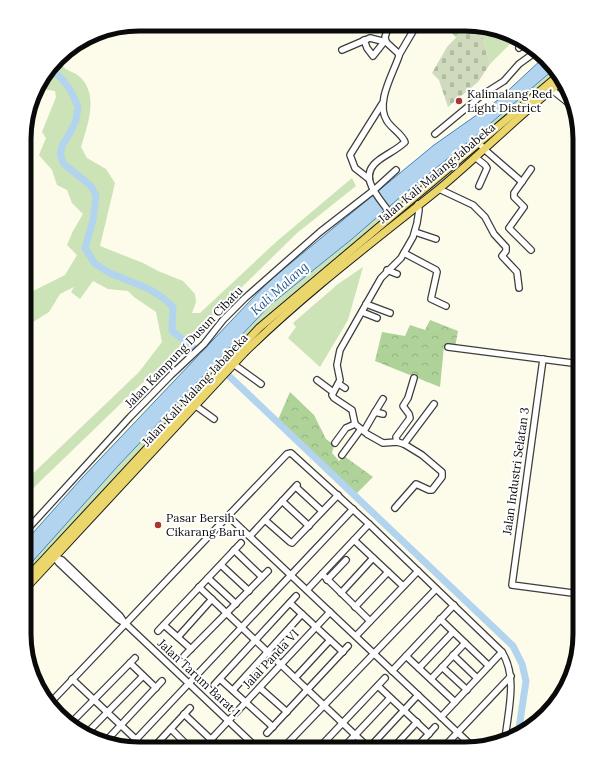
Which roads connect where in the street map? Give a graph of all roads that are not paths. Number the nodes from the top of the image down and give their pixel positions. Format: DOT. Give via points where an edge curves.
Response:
graph roads {
  1 [pos="387,31"];
  2 [pos="413,31"];
  3 [pos="364,40"];
  4 [pos="385,42"];
  5 [pos="342,50"];
  6 [pos="399,55"];
  7 [pos="532,55"];
  8 [pos="554,79"];
  9 [pos="558,84"];
  10 [pos="551,89"];
  11 [pos="566,101"];
  12 [pos="382,104"];
  13 [pos="435,134"];
  14 [pos="479,142"];
  15 [pos="484,149"];
  16 [pos="475,157"];
  17 [pos="531,169"];
  18 [pos="396,170"];
  19 [pos="369,179"];
  20 [pos="522,182"];
  21 [pos="479,186"];
  22 [pos="439,189"];
  23 [pos="375,193"];
  24 [pos="418,204"];
  25 [pos="391,214"];
  26 [pos="415,232"];
  27 [pos="436,239"];
  28 [pos="531,250"];
  29 [pos="404,253"];
  30 [pos="387,270"];
  31 [pos="327,274"];
  32 [pos="398,274"];
  33 [pos="519,288"];
  34 [pos="366,304"];
  35 [pos="446,306"];
  36 [pos="362,312"];
  37 [pos="390,313"];
  38 [pos="377,318"];
  39 [pos="448,346"];
  40 [pos="543,359"];
  41 [pos="230,363"];
  42 [pos="573,363"];
  43 [pos="414,378"];
  44 [pos="317,380"];
  45 [pos="261,384"];
  46 [pos="339,384"];
  47 [pos="344,388"];
  48 [pos="333,392"];
  49 [pos="383,399"];
  50 [pos="193,404"];
  51 [pos="434,404"];
  52 [pos="375,412"];
  53 [pos="383,414"];
  54 [pos="214,419"];
  55 [pos="356,424"];
  56 [pos="362,430"];
  57 [pos="397,442"];
  58 [pos="335,443"];
  59 [pos="404,444"];
  60 [pos="342,455"];
  61 [pos="338,495"];
  62 [pos="282,501"];
  63 [pos="395,508"];
  64 [pos="353,509"];
  65 [pos="322,511"];
  66 [pos="228,516"];
  67 [pos="265,520"];
  68 [pos="369,524"];
  69 [pos="31,525"];
  70 [pos="308,526"];
  71 [pos="250,536"];
  72 [pos="354,540"];
  73 [pos="240,544"];
  74 [pos="234,550"];
  75 [pos="53,555"];
  76 [pos="340,555"];
  77 [pos="373,558"];
  78 [pos="221,565"];
  79 [pos="268,571"];
  80 [pos="418,571"];
  81 [pos="388,572"];
  82 [pos="322,574"];
  83 [pos="31,575"];
  84 [pos="291,575"];
  85 [pos="262,577"];
  86 [pos="208,578"];
  87 [pos="327,580"];
  88 [pos="31,582"];
  89 [pos="403,586"];
  90 [pos="199,588"];
  91 [pos="436,589"];
  92 [pos="249,590"];
  93 [pos="306,590"];
  94 [pos="341,593"];
  95 [pos="573,593"];
  96 [pos="296,596"];
  97 [pos="212,599"];
  98 [pos="290,603"];
  99 [pos="236,604"];
  100 [pos="454,605"];
  101 [pos="355,607"];
  102 [pos="330,612"];
  103 [pos="226,613"];
  104 [pos="302,614"];
  105 [pos="440,619"];
  106 [pos="370,621"];
  107 [pos="126,624"];
  108 [pos="164,625"];
  109 [pos="316,627"];
  110 [pos="242,628"];
  111 [pos="158,631"];
  112 [pos="453,632"];
  113 [pos="356,636"];
  114 [pos="178,637"];
  115 [pos="330,640"];
  116 [pos="256,641"];
  117 [pos="465,643"];
  118 [pos="348,646"];
  119 [pos="191,649"];
  120 [pos="268,652"];
  121 [pos="342,652"];
  122 [pos="502,652"];
  123 [pos="373,654"];
  124 [pos="453,655"];
  125 [pos="184,656"];
  126 [pos="406,656"];
  127 [pos="135,658"];
  128 [pos="130,663"];
  129 [pos="281,665"];
  130 [pos="488,666"];
  131 [pos="442,667"];
  132 [pos="419,668"];
  133 [pos="392,671"];
  134 [pos="143,676"];
  135 [pos="511,676"];
  136 [pos="220,678"];
  137 [pos="295,678"];
  138 [pos="385,678"];
  139 [pos="477,678"];
  140 [pos="72,680"];
  141 [pos="431,680"];
  142 [pos="162,681"];
  143 [pos="189,684"];
  144 [pos="214,685"];
  145 [pos="378,686"];
  146 [pos="156,688"];
  147 [pos="260,688"];
  148 [pos="233,690"];
  149 [pos="308,690"];
  150 [pos="467,690"];
  151 [pos="418,695"];
  152 [pos="390,698"];
  153 [pos="53,700"];
  154 [pos="94,701"];
  155 [pos="246,702"];
  156 [pos="455,702"];
  157 [pos="325,706"];
  158 [pos="190,708"];
  159 [pos="404,710"];
  160 [pos="287,712"];
  161 [pos="107,713"];
  162 [pos="184,714"];
  163 [pos="441,717"];
  164 [pos="74,720"];
  165 [pos="228,721"];
  166 [pos="417,722"];
  167 [pos="343,723"];
  168 [pos="121,725"];
  169 [pos="273,727"];
  170 [pos="435,727"];
  171 [pos="170,729"];
  172 [pos="90,730"];
  173 [pos="457,732"];
  174 [pos="267,733"];
  175 [pos="355,734"];
  176 [pos="429,734"];
  177 [pos="506,734"];
  178 [pos="109,737"];
  179 [pos="136,740"];
  180 [pos="211,740"];
  181 [pos="138,742"];
  182 [pos="158,742"];
  183 [pos="184,742"];
  184 [pos="213,742"];
  185 [pos="251,742"];
  186 [pos="289,742"];
  187 [pos="325,742"];
  188 [pos="348,742"];
  189 [pos="363,742"];
  190 [pos="375,742"];
  191 [pos="398,742"];
  192 [pos="422,742"];
  193 [pos="448,742"];
  194 [pos="468,742"];
  1 -- 4 [label="street"];
  2 -- 6 [label="street"];
  3 -- 4 [label="street" via="374,38"];
  3 -- 4 [label="street" via="371,59"];
  3 -- 5 [label="street"];
  4 -- 6 [label="street"];
  6 -- 12 [label="street"];
  7 -- 13 [label="street" via="516,66 504,81 482,95"];
  8 -- 14 [label="main road, Jalan Kali Malang Jababeka"];
  9 -- 10 [label="main road, Jalan Kali Malang Jababeka"];
  10 -- 11 [label="street"];
  10 -- 15 [label="main road, Jalan Kali Malang Jababeka"];
  12 -- 19 [label="street" via="350,155 355,168"];
  12 -- 19 [label="street" via="386,120 405,142 374,164"];
  14 -- 15 [label="street"];
  14 -- 25 [label="main road, Jalan Kali Malang Jababeka"];
  15 -- 16 [label="main road, Jalan Kali Malang Jababeka"];
  15 -- 20 [label="street"];
  16 -- 21 [label="street" via="486,167"];
  16 -- 22 [label="main road, Jalan Kali Malang Jababeka"];
  17 -- 20 [label="street"];
  18 -- 23 [label="street, Jalan Kampung Dusun Cibatu"];
  19 -- 23 [label="street"];
  20 -- 28 [label="street" via="514,196 524,208 509,228"];
  22 -- 24 [label="main road, Jalan Kali Malang Jababeka"];
  22 -- 33 [label="street" via="472,205 484,217 506,247 502,256 517,272"];
  23 -- 25 [label="street"];
  23 -- 69 [label="street, Jalan Kampung Dusun Cibatu" via="331,223 223,320 204,344 130,417"];
  24 -- 26 [label="street"];
  24 -- 31 [label="main road, Jalan Kali Malang Jababeka"];
  25 -- 31 [label="main road, Jalan Kali Malang Jababeka"];
  26 -- 27 [label="street"];
  26 -- 29 [label="street"];
  29 -- 30 [label="street" via="398,262"];
  29 -- 35 [label="street" via="436,270 431,299"];
  30 -- 32 [label="street"];
  30 -- 34 [label="street"];
  31 -- 41 [label="main road, Jalan Kali Malang Jababeka" via="259,328"];
  34 -- 36 [label="street"];
  34 -- 37 [label="street"];
  36 -- 38 [label="street"];
  36 -- 46 [label="street" via="340,350 337,365"];
  39 -- 40 [label="street"];
  40 -- 42 [label="street"];
  40 -- 95 [label="street, Jalan Industri Selatan 3" via="512,585"];
  41 -- 45 [label="street"];
  41 -- 50 [label="main road, Jalan Kali Malang Jababeka"];
  43 -- 57 [label="street" via="403,406 410,418 396,437"];
  44 -- 48 [label="street"];
  46 -- 47 [label="street"];
  46 -- 48 [label="street"];
  48 -- 55 [label="street" via="334,398 352,410"];
  49 -- 52 [label="street"];
  50 -- 54 [label="street"];
  50 -- 75 [label="main road, Jalan Kali Malang Jababeka"];
  51 -- 59 [label="street"];
  52 -- 53 [label="street"];
  52 -- 56 [label="street"];
  55 -- 56 [label="street"];
  55 -- 58 [label="street" via="346,428"];
  56 -- 57 [label="street" via="383,443"];
  56 -- 60 [label="street"];
  57 -- 59 [label="street"];
  59 -- 63 [label="street" via="443,473 432,490 417,484"];
  61 -- 64 [label="street"];
  61 -- 65 [label="street"];
  61 -- 66 [label="street" via="289,453"];
  62 -- 65 [label="street" via="296,486"];
  62 -- 67 [label="street"];
  62 -- 70 [label="street"];
  64 -- 68 [label="street"];
  64 -- 84 [label="street"];
  65 -- 70 [label="street"];
  66 -- 71 [label="street"];
  66 -- 107 [label="street"];
  67 -- 70 [label="street" via="291,543"];
  67 -- 71 [label="street"];
  68 -- 72 [label="street"];
  68 -- 80 [label="street"];
  71 -- 84 [label="street"];
  72 -- 76 [label="street"];
  72 -- 77 [label="street"];
  73 -- 74 [label="street"];
  74 -- 78 [label="street"];
  74 -- 85 [label="street"];
  75 -- 83 [label="main road, Jalan Kali Malang Jababeka"];
  75 -- 88 [label="main road, Jalan Kali Malang Jababeka"];
  75 -- 107 [label="street, Jalan Tarum Barat 1" via="62,560"];
  76 -- 82 [label="street"];
  76 -- 87 [label="street" via="347,561"];
  77 -- 81 [label="street"];
  77 -- 94 [label="street"];
  78 -- 86 [label="street"];
  78 -- 92 [label="street"];
  79 -- 85 [label="street"];
  80 -- 89 [label="street"];
  80 -- 91 [label="street"];
  81 -- 89 [label="street"];
  81 -- 101 [label="street"];
  82 -- 87 [label="street"];
  82 -- 93 [label="street"];
  84 -- 93 [label="street"];
  84 -- 110 [label="street"];
  85 -- 92 [label="street"];
  86 -- 90 [label="street"];
  86 -- 99 [label="street"];
  87 -- 94 [label="street"];
  89 -- 106 [label="street"];
  90 -- 97 [label="street"];
  90 -- 108 [label="street"];
  91 -- 100 [label="street"];
  91 -- 123 [label="street"];
  92 -- 99 [label="street"];
  93 -- 102 [label="street"];
  94 -- 101 [label="street"];
  96 -- 98 [label="street"];
  97 -- 103 [label="street"];
  97 -- 114 [label="street"];
  98 -- 104 [label="street"];
  98 -- 116 [label="street"];
  99 -- 103 [label="street"];
  100 -- 105 [label="street"];
  100 -- 122 [label="street"];
  101 -- 106 [label="street"];
  102 -- 109 [label="street, Jalal Panda VI"];
  102 -- 113 [label="street"];
  103 -- 110 [label="street"];
  103 -- 119 [label="street"];
  104 -- 109 [label="street"];
  104 -- 120 [label="street"];
  105 -- 112 [label="street"];
  105 -- 126 [label="street"];
  106 -- 113 [label="street"];
  107 -- 140 [label="street"];
  107 -- 143 [label="street, Jalan Tarum Barat 1"];
  108 -- 111 [label="street"];
  108 -- 114 [label="street"];
  109 -- 115 [label="street"];
  109 -- 129 [label="street, Jalal Panda VI"];
  110 -- 116 [label="street"];
  110 -- 143 [label="street"];
  112 -- 117 [label="street"];
  112 -- 132 [label="street"];
  113 -- 123 [label="street"];
  114 -- 119 [label="street"];
  115 -- 121 [label="street"];
  115 -- 137 [label="street"];
  116 -- 120 [label="street"];
  116 -- 136 [label="street"];
  117 -- 124 [label="street"];
  117 -- 130 [label="street"];
  118 -- 121 [label="street"];
  119 -- 125 [label="street"];
  120 -- 129 [label="street"];
  120 -- 148 [label="street"];
  121 -- 149 [label="street"];
  122 -- 130 [label="street"];
  122 -- 135 [label="street"];
  123 -- 133 [label="street"];
  123 -- 157 [label="street"];
  124 -- 131 [label="street"];
  124 -- 139 [label="street"];
  126 -- 132 [label="street"];
  126 -- 133 [label="street"];
  127 -- 128 [label="street"];
  128 -- 134 [label="street"];
  128 -- 154 [label="street"];
  129 -- 137 [label="street"];
  129 -- 147 [label="street, Jalal Panda VI"];
  130 -- 139 [label="street"];
  131 -- 141 [label="street"];
  131 -- 150 [label="street"];
  132 -- 141 [label="street"];
  133 -- 151 [label="street"];
  134 -- 146 [label="street"];
  134 -- 161 [label="street"];
  135 -- 173 [label="street"];
  135 -- 177 [label="street"];
  136 -- 144 [label="street"];
  136 -- 148 [label="street"];
  137 -- 149 [label="street"];
  138 -- 145 [label="street"];
  139 -- 150 [label="street"];
  140 -- 153 [label="street"];
  140 -- 154 [label="street"];
  141 -- 156 [label="street"];
  142 -- 146 [label="street"];
  143 -- 165 [label="street, Jalan Tarum Barat 1"];
  143 -- 179 [label="street"];
  145 -- 152 [label="street"];
  145 -- 167 [label="street"];
  146 -- 168 [label="street"];
  147 -- 155 [label="street, Jalal Panda VI"];
  147 -- 160 [label="street"];
  148 -- 155 [label="street"];
  149 -- 157 [label="street"];
  149 -- 160 [label="street"];
  150 -- 156 [label="street"];
  151 -- 159 [label="street"];
  151 -- 163 [label="street"];
  152 -- 159 [label="street"];
  152 -- 175 [label="street"];
  154 -- 161 [label="street"];
  154 -- 164 [label="street"];
  155 -- 165 [label="street, Jalal Panda VI"];
  155 -- 169 [label="street"];
  156 -- 163 [label="street"];
  157 -- 167 [label="street"];
  157 -- 186 [label="street"];
  158 -- 162 [label="street"];
  159 -- 166 [label="street"];
  159 -- 190 [label="street"];
  160 -- 169 [label="street"];
  161 -- 168 [label="street"];
  161 -- 172 [label="street"];
  162 -- 171 [label="street"];
  162 -- 180 [label="street"];
  163 -- 173 [label="street"];
  165 -- 180 [label="street, Jalal Panda VI"];
  165 -- 185 [label="street, Jalan Tarum Barat 1"];
  166 -- 176 [label="street"];
  166 -- 191 [label="street"];
  167 -- 175 [label="street"];
  167 -- 187 [label="street"];
  168 -- 178 [label="street"];
  168 -- 179 [label="street"];
  169 -- 174 [label="street"];
  170 -- 176 [label="street"];
  171 -- 182 [label="street"];
  171 -- 183 [label="street"];
  173 -- 193 [label="street"];
  173 -- 194 [label="street"];
  175 -- 188 [label="street"];
  175 -- 189 [label="street"];
  176 -- 192 [label="street"];
  179 -- 181 [label="street"];
  180 -- 184 [label="street"];
}
